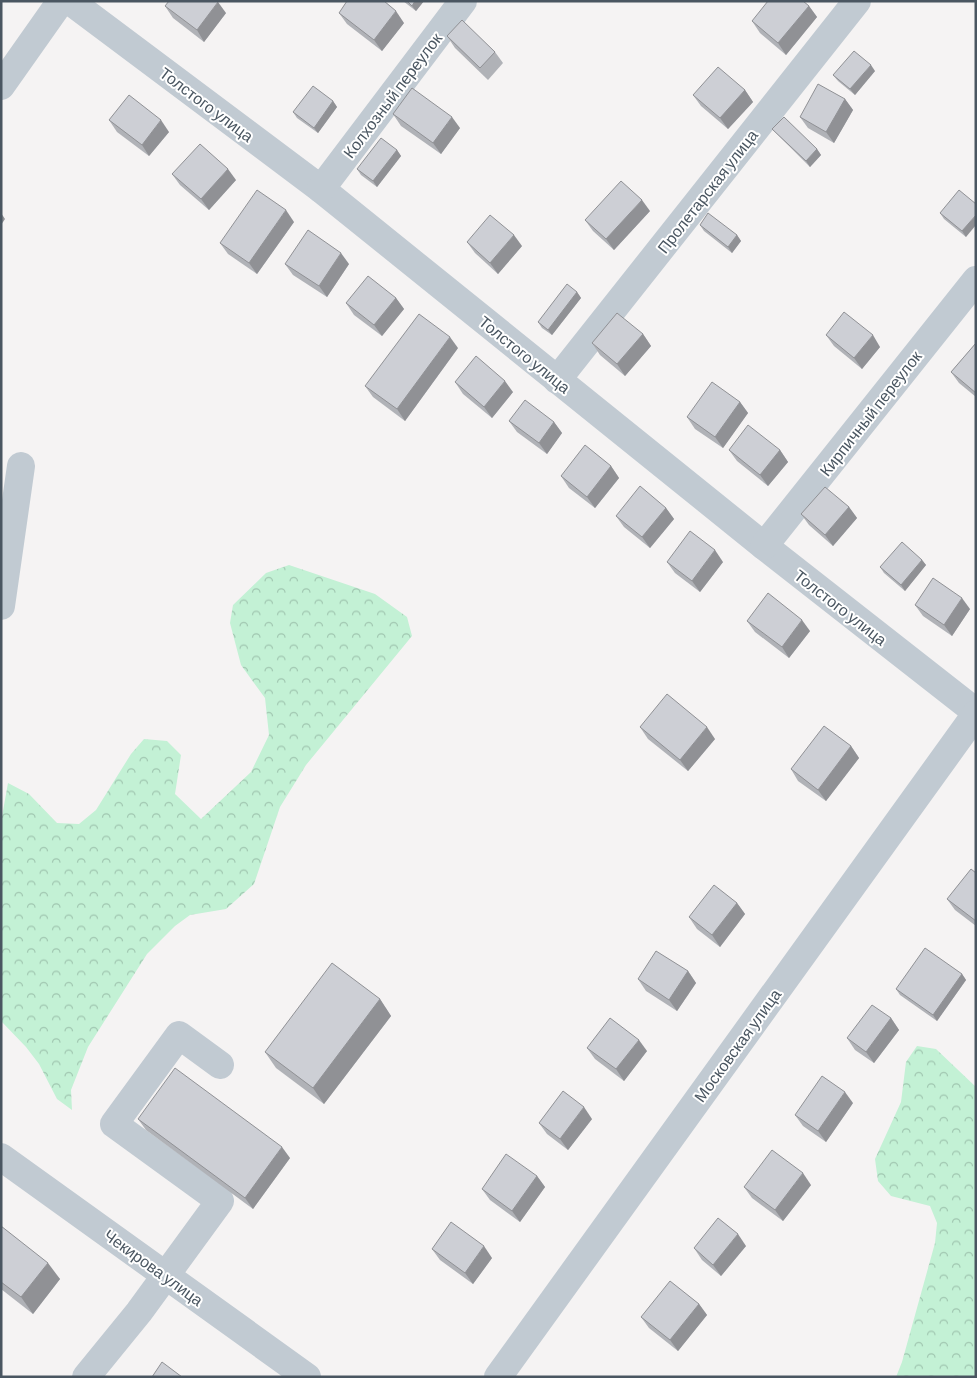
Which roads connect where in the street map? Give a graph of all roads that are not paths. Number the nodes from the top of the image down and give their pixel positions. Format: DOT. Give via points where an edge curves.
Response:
graph roads {
  1 [pos="61,1"];
  2 [pos="70,1"];
  3 [pos="463,1"];
  4 [pos="857,1"];
  5 [pos="1,86"];
  6 [pos="320,189"];
  7 [pos="976,280"];
  8 [pos="557,380"];
  9 [pos="21,466"];
  10 [pos="764,546"];
  11 [pos="1,606"];
  12 [pos="976,713"];
  13 [pos="220,1065"];
  14 [pos="1,1158"];
  15 [pos="166,1275"];
  16 [pos="86,1377"];
  17 [pos="307,1377"];
  18 [pos="498,1377"];
  1 -- 5 [label="street"];
  2 -- 6 [label="street, Толстого улица"];
  3 -- 6 [label="street, Колхозный переулок"];
  4 -- 8 [label="street, Пролетарская улица"];
  6 -- 8 [label="street, Толстого улица"];
  7 -- 10 [label="street, Кирпичный переулок"];
  8 -- 10 [label="street, Толстого улица"];
  9 -- 11 [label="street"];
  10 -- 12 [label="street, Толстого улица"];
  12 -- 18 [label="street, Московская улица"];
  13 -- 15 [label="street" via="179,1035 114,1124 220,1201"];
  14 -- 15 [label="street, Чекирова улица"];
  15 -- 16 [label="street"];
  15 -- 17 [label="street, Чекирова улица"];
}
